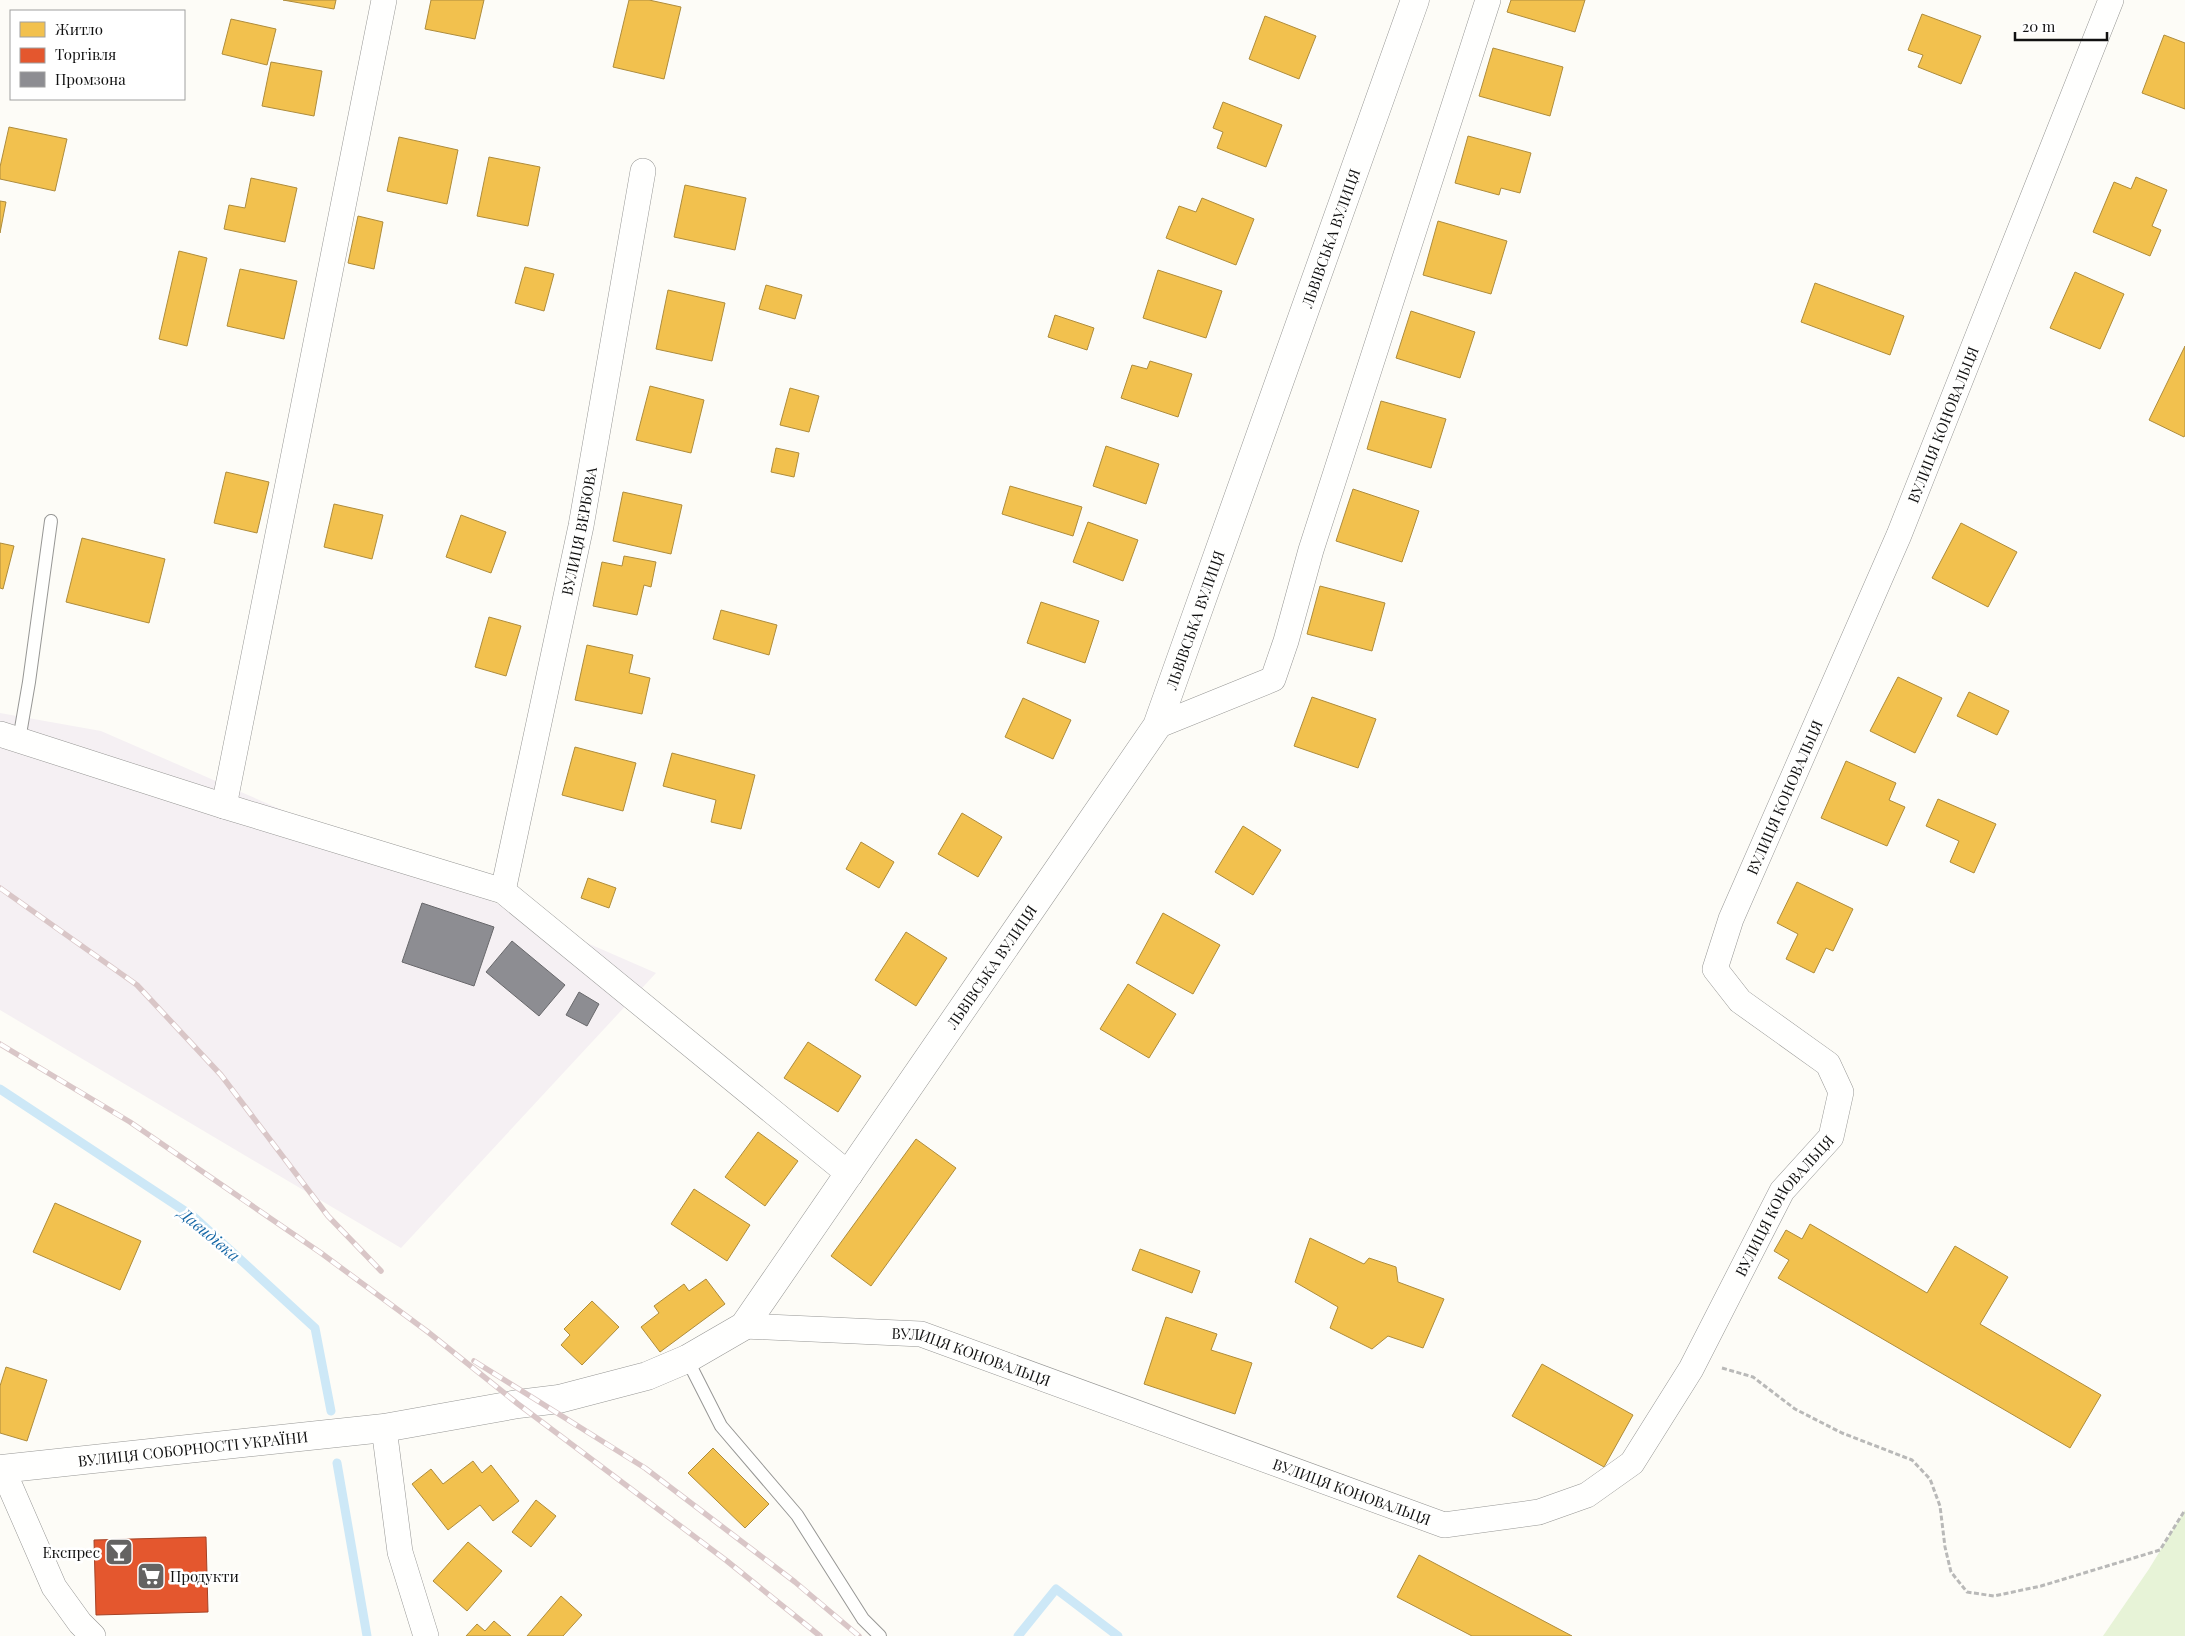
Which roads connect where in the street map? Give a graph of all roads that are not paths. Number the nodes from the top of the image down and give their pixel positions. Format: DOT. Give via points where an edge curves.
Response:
graph roads {
  1 [pos="384,0"];
  2 [pos="1415,0"];
  3 [pos="1488,0"];
  4 [pos="2110,0"];
  5 [pos="642,170"];
  6 [pos="51,521"];
  7 [pos="1157,726"];
  8 [pos="9,737"];
  9 [pos="224,806"];
  10 [pos="503,891"];
  11 [pos="850,1175"];
  12 [pos="744,1326"];
  13 [pos="687,1359"];
  14 [pos="384,1428"];
  15 [pos="2,1469"];
  16 [pos="93,1636"];
  17 [pos="426,1636"];
  18 [pos="880,1636"];
  1 -- 9 [label="street"];
  2 -- 7 [label="street, ЛЬВІВСЬКА ВУЛИЦЯ"];
  3 -- 7 [label="street" via="1311,550 1273,679"];
  4 -- 12 [label="street, ВУЛИЦЯ КОНОВАЛЬЦЯ" via="1899,535 1731,919 1715,969 1740,1001 1828,1064 1841,1092 1831,1137 1782,1191 1691,1369 1632,1463 1587,1495 1538,1512 1444,1525 920,1334"];
  5 -- 10 [label="street, ВУЛИЦЯ ВЕРБОВА" via="581,526"];
  6 -- 8 [label="lane" via="29,682"];
  7 -- 11 [label="street, ЛЬВІВСЬКА ВУЛИЦЯ"];
  8 -- 9 [label="street"];
  9 -- 10 [label="street"];
  10 -- 11 [label="street"];
  11 -- 12 [label="street, ЛЬВІВСЬКА ВУЛИЦЯ"];
  12 -- 13 [label="street, ВУЛИЦЯ СОБОРНОСТІ УКРАЇНИ"];
  13 -- 14 [label="street, ВУЛИЦЯ СОБОРНОСТІ УКРАЇНИ" via="647,1376 559,1399"];
  13 -- 18 [label="lane" via="722,1426 797,1514 863,1619"];
  14 -- 15 [label="street, ВУЛИЦЯ СОБОРНОСТІ УКРАЇНИ"];
  14 -- 17 [label="street" via="400,1552"];
  15 -- 16 [label="street" via="54,1587 80,1624"];
}
